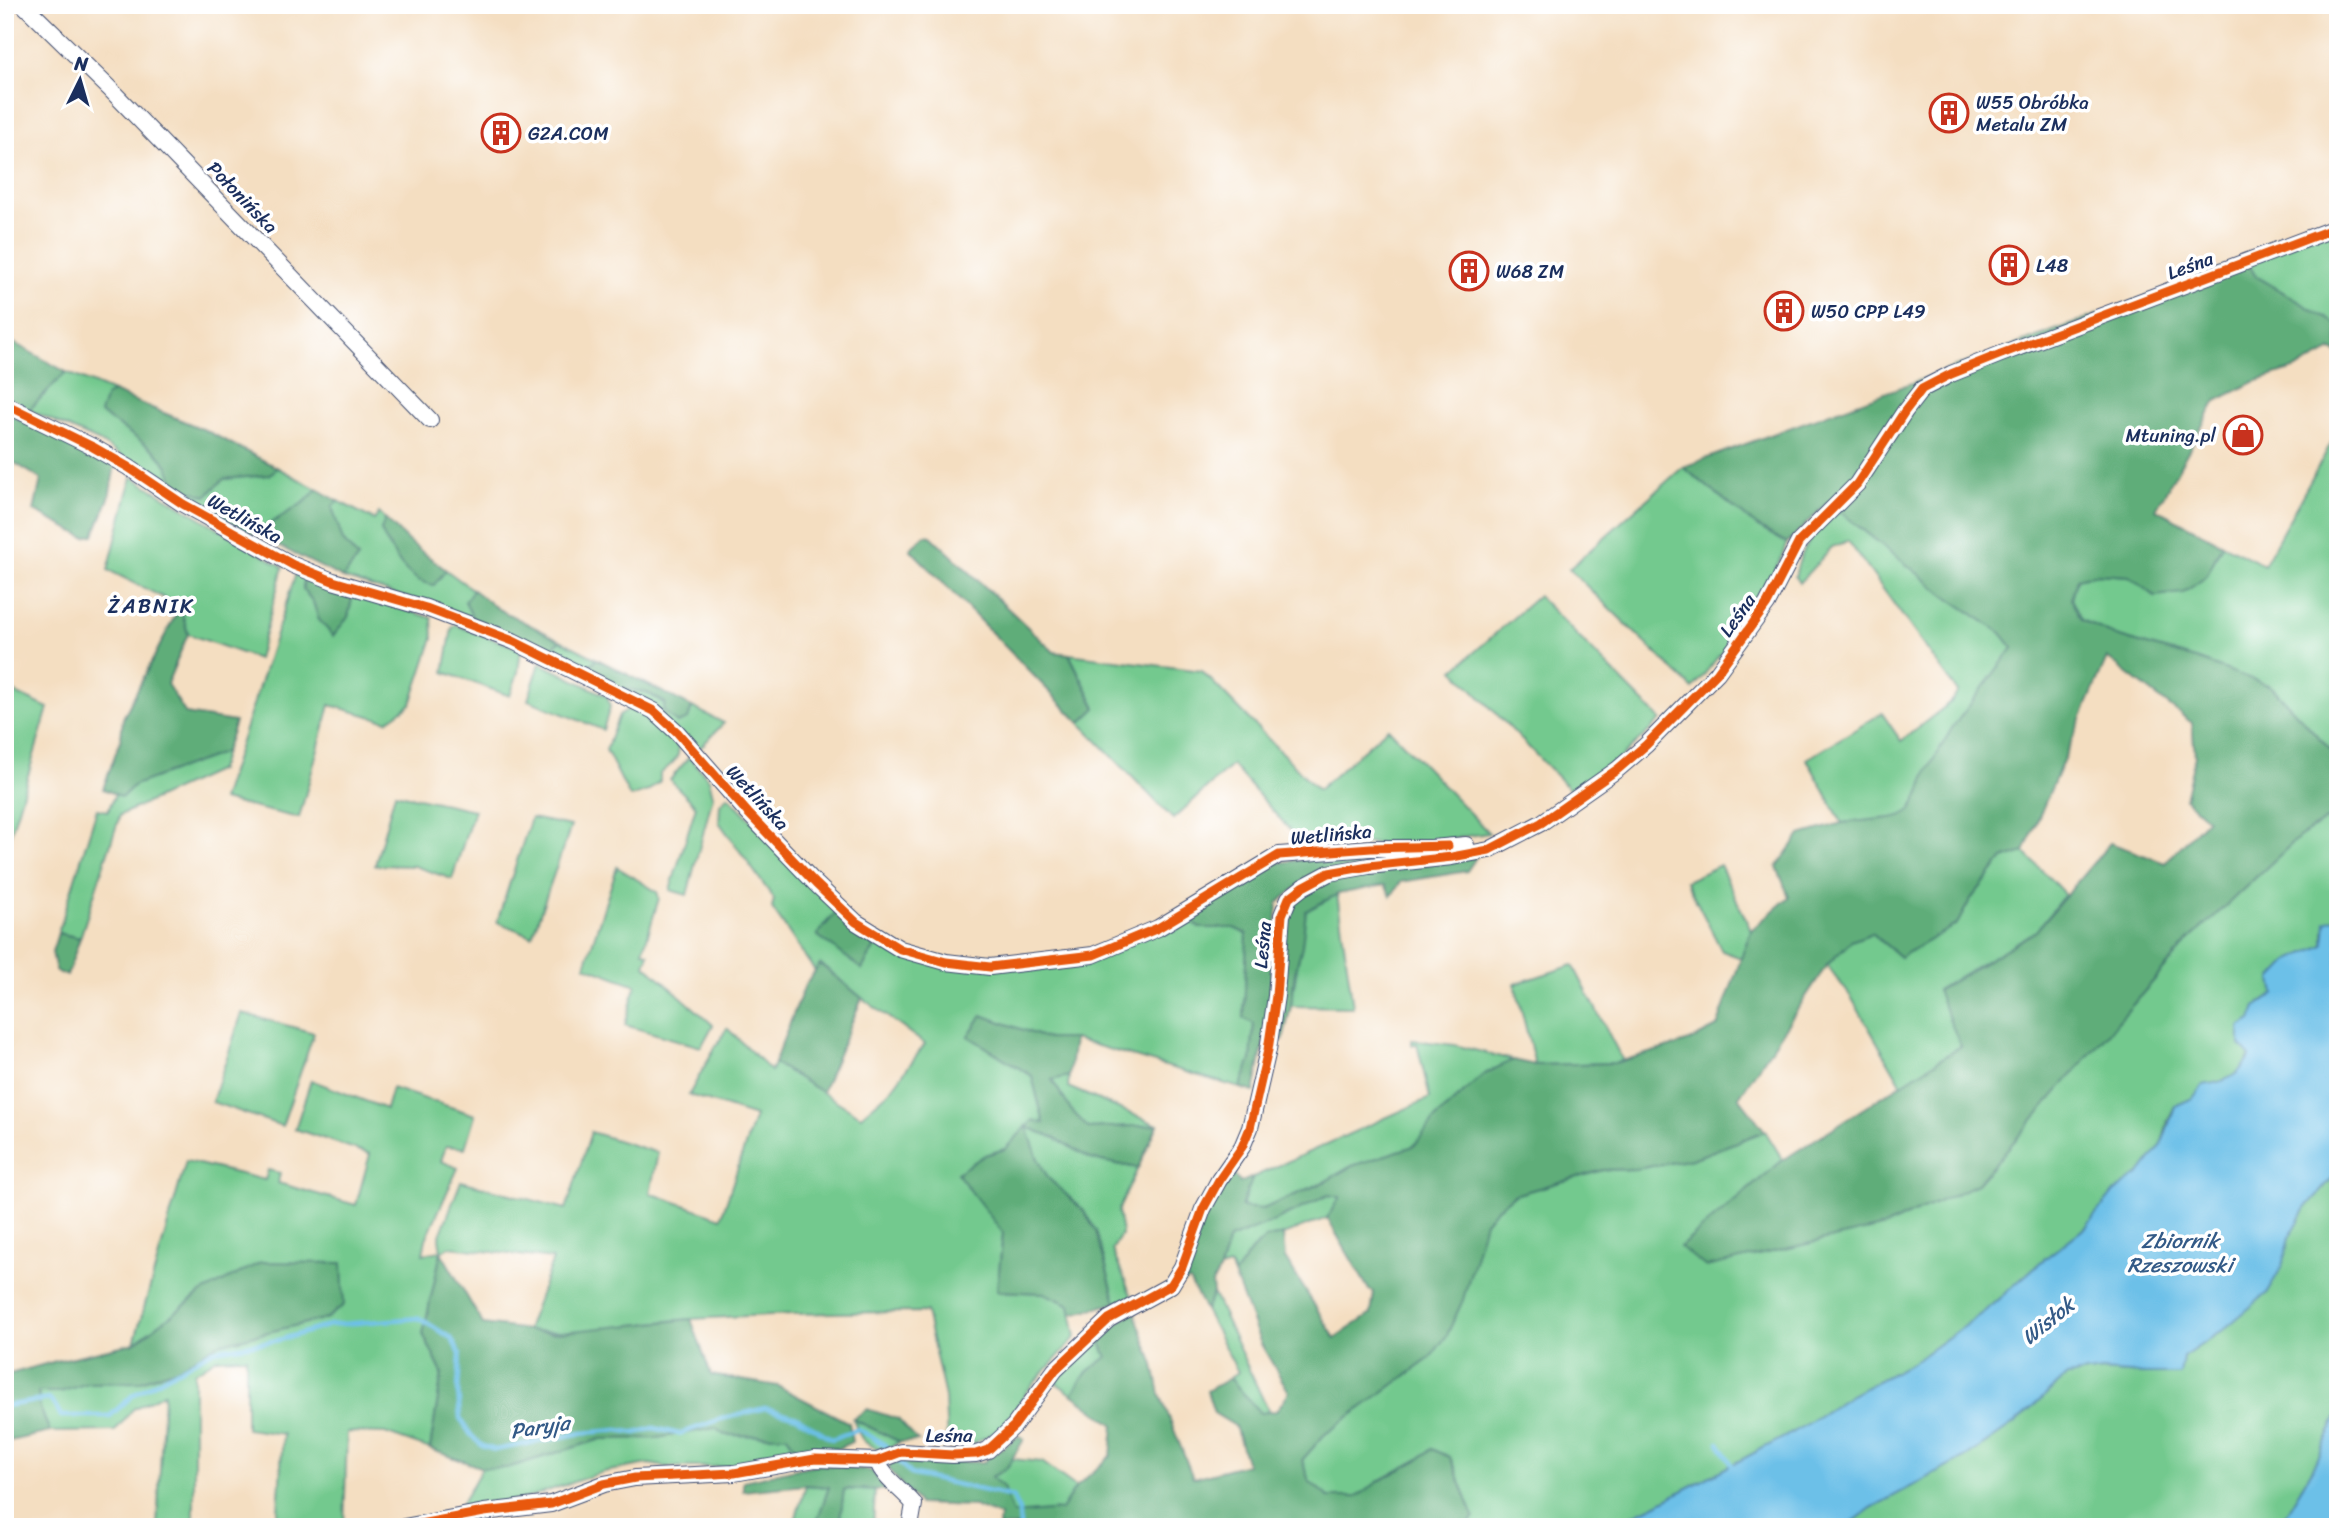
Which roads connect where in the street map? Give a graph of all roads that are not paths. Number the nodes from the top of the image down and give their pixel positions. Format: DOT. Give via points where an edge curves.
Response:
graph roads {
  1 [pos="24,5"];
  2 [pos="2338,228"];
  3 [pos="5,404"];
  4 [pos="430,420"];
  5 [pos="1514,838"];
  6 [pos="881,1460"];
  7 [pos="404,1527"];
  8 [pos="910,1527"];
  1 -- 4 [label="street, Połonińska"];
  2 -- 5 [label="street, Leśna" via="2001,354 1922,389 1846,498 1799,542 1767,604 1717,673 1618,769"];
  3 -- 5 [label="street, Wetlińska" via="93,447 293,565 513,641 654,711 816,884 856,922 900,949 946,962 990,967 1093,955 1158,929 1279,855 1432,848"];
  5 -- 6 [label="street, Leśna" via="1489,850 1329,873 1289,898 1282,915 1268,1050 1250,1128 1203,1209 1171,1284 1109,1319 1055,1370 1014,1426 989,1450 953,1455 901,1452"];
  6 -- 7 [label="street, Leśna" via="815,1459 734,1473 635,1478 551,1504"];
  6 -- 8 [label="street" via="882,1472 914,1504"];
}
